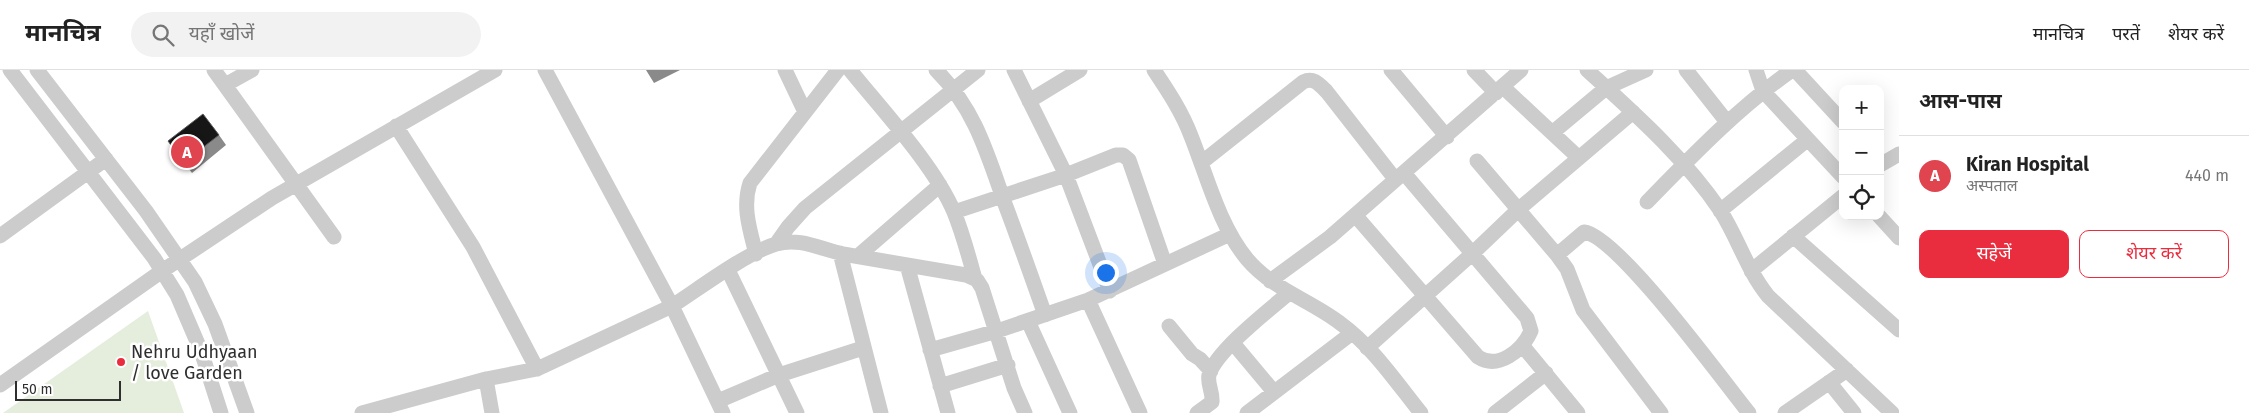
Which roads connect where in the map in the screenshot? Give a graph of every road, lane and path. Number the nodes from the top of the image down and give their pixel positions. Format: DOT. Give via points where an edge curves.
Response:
graph roads {
  1 [pos="10,70"];
  2 [pos="37,70"];
  3 [pos="214,70"];
  4 [pos="252,70"];
  5 [pos="495,70"];
  6 [pos="545,70"];
  7 [pos="785,70"];
  8 [pos="838,70"];
  9 [pos="850,70"];
  10 [pos="936,70"];
  11 [pos="978,70"];
  12 [pos="1014,70"];
  13 [pos="1080,70"];
  14 [pos="1154,70"];
  15 [pos="1391,70"];
  16 [pos="1474,70"];
  17 [pos="1522,70"];
  18 [pos="1587,70"];
  19 [pos="1646,70"];
  20 [pos="1756,70"];
  21 [pos="1794,70"];
  22 [pos="1693,72"];
  23 [pos="20,83"];
  24 [pos="225,85"];
  25 [pos="955,88"];
  26 [pos="1606,88"];
  27 [pos="1499,90"];
  28 [pos="1763,91"];
  29 [pos="1029,100"];
  30 [pos="805,112"];
  31 [pos="1633,112"];
  32 [pos="1839,118"];
  33 [pos="1727,122"];
  34 [pos="396,126"];
  35 [pos="900,132"];
  36 [pos="1552,133"];
  37 [pos="1447,137"];
  38 [pos="1806,140"];
  39 [pos="1899,154"];
  40 [pos="1579,158"];
  41 [pos="106,160"];
  42 [pos="1478,161"];
  43 [pos="1884,162"];
  44 [pos="1201,163"];
  45 [pos="1683,165"];
  46 [pos="88,172"];
  47 [pos="1066,175"];
  48 [pos="1841,175"];
  49 [pos="1400,176"];
  50 [pos="297,183"];
  51 [pos="940,186"];
  52 [pos="1003,197"];
  53 [pos="1839,199"];
  54 [pos="1647,202"];
  55 [pos="1519,209"];
  56 [pos="1720,211"];
  57 [pos="954,212"];
  58 [pos="1355,215"];
  59 [pos="1883,220"];
  60 [pos="1230,234"];
  61 [pos="0,236"];
  62 [pos="1794,236"];
  63 [pos="334,237"];
  64 [pos="1899,238"];
  65 [pos="776,244"];
  66 [pos="840,253"];
  67 [pos="1474,253"];
  68 [pos="756,254"];
  69 [pos="1557,255"];
  70 [pos="858,256"];
  71 [pos="181,260"];
  72 [pos="1165,264"];
  73 [pos="907,265"];
  74 [pos="728,270"];
  75 [pos="162,271"];
  76 [pos="1751,272"];
  77 [pos="975,279"];
  78 [pos="1270,281"];
  79 [pos="1110,290"];
  80 [pos="1289,293"];
  81 [pos="1425,297"];
  82 [pos="1088,300"];
  83 [pos="672,306"];
  84 [pos="1045,315"];
  85 [pos="1028,321"];
  86 [pos="1169,326"];
  87 [pos="1899,330"];
  88 [pos="996,331"];
  89 [pos="1352,333"];
  90 [pos="1233,343"];
  91 [pos="1522,345"];
  92 [pos="863,348"];
  93 [pos="1367,348"];
  94 [pos="930,350"];
  95 [pos="1008,366"];
  96 [pos="537,369"];
  97 [pos="1847,370"];
  98 [pos="1211,371"];
  99 [pos="1546,373"];
  100 [pos="779,375"];
  101 [pos="486,379"];
  102 [pos="1829,382"];
  103 [pos="0,385"];
  104 [pos="940,386"];
  105 [pos="1274,392"];
  106 [pos="721,407"];
  107 [pos="1894,410"];
  108 [pos="221,413"];
  109 [pos="247,413"];
  110 [pos="362,413"];
  111 [pos="492,413"];
  112 [pos="797,413"];
  113 [pos="881,413"];
  114 [pos="948,413"];
  115 [pos="1025,413"];
  116 [pos="1070,413"];
  117 [pos="1140,413"];
  118 [pos="1197,413"];
  119 [pos="1247,413"];
  120 [pos="1421,413"];
  121 [pos="1496,413"];
  122 [pos="1578,413"];
  123 [pos="1661,413"];
  124 [pos="1749,413"];
  125 [pos="1785,413"];
  126 [pos="1854,413"];
  1 -- 23 [label="street"];
  2 -- 23 [label="street"];
  2 -- 41 [label="street"];
  3 -- 24 [label="street"];
  4 -- 24 [label="street"];
  5 -- 34 [label="street"];
  6 -- 83 [label="street"];
  7 -- 30 [label="street"];
  8 -- 30 [label="street"];
  9 -- 35 [label="street"];
  10 -- 25 [label="street"];
  11 -- 25 [label="street"];
  12 -- 29 [label="street"];
  13 -- 29 [label="street"];
  14 -- 44 [label="street" via="1182,115"];
  15 -- 37 [label="street"];
  16 -- 27 [label="street"];
  17 -- 27 [label="street"];
  18 -- 26 [label="street"];
  19 -- 26 [label="street"];
  20 -- 28 [label="street"];
  21 -- 28 [label="street"];
  21 -- 32 [label="street"];
  22 -- 33 [label="street"];
  23 -- 46 [label="street"];
  24 -- 50 [label="street"];
  25 -- 35 [label="street"];
  25 -- 52 [label="street" via="972,118"];
  26 -- 31 [label="street"];
  26 -- 36 [label="street"];
  27 -- 36 [label="street"];
  27 -- 37 [label="street"];
  28 -- 33 [label="street"];
  28 -- 38 [label="street"];
  29 -- 47 [label="street"];
  30 -- 68 [label="street" via="750,183 746,212"];
  31 -- 40 [label="street"];
  31 -- 45 [label="street"];
  33 -- 45 [label="street"];
  34 -- 50 [label="street"];
  34 -- 96 [label="street" via="473,247"];
  35 -- 51 [label="street"];
  35 -- 65 [label="street" via="805,208"];
  36 -- 40 [label="street"];
  37 -- 49 [label="street"];
  38 -- 48 [label="street"];
  38 -- 56 [label="street"];
  39 -- 43 [label="street"];
  40 -- 55 [label="street"];
  41 -- 46 [label="street"];
  41 -- 71 [label="street"];
  42 -- 55 [label="street"];
  44 -- 49 [label="street" via="1309,79 1315,80 1327,92"];
  44 -- 60 [label="street"];
  45 -- 54 [label="street"];
  45 -- 56 [label="street"];
  46 -- 61 [label="street"];
  46 -- 75 [label="street"];
  47 -- 52 [label="street"];
  47 -- 72 [label="street" via="1116,155 1127,157"];
  47 -- 79 [label="street"];
  49 -- 58 [label="street"];
  49 -- 67 [label="street"];
  50 -- 63 [label="street"];
  50 -- 71 [label="street"];
  51 -- 57 [label="street"];
  51 -- 70 [label="street"];
  52 -- 57 [label="street"];
  52 -- 84 [label="street"];
  53 -- 62 [label="street"];
  55 -- 67 [label="street"];
  55 -- 69 [label="street"];
  56 -- 76 [label="street"];
  57 -- 77 [label="street"];
  58 -- 78 [label="street"];
  58 -- 81 [label="street"];
  59 -- 64 [label="street"];
  60 -- 72 [label="street"];
  60 -- 78 [label="street" via="1246,258"];
  62 -- 76 [label="street"];
  62 -- 87 [label="street"];
  65 -- 66 [label="street" via="809,243"];
  65 -- 68 [label="street"];
  66 -- 70 [label="street"];
  66 -- 92 [label="street"];
  67 -- 81 [label="street"];
  67 -- 91 [label="street" via="1527,318 1530,331"];
  68 -- 74 [label="street"];
  69 -- 123 [label="street" via="1567,269 1583,310"];
  69 -- 124 [label="street" via="1586,232 1608,247 1649,289"];
  70 -- 73 [label="street"];
  71 -- 75 [label="street"];
  71 -- 109 [label="street" via="215,324"];
  72 -- 79 [label="street"];
  73 -- 77 [label="street"];
  73 -- 94 [label="street"];
  74 -- 83 [label="street"];
  74 -- 100 [label="street"];
  75 -- 103 [label="street"];
  75 -- 108 [label="street" via="177,295 201,351"];
  76 -- 97 [label="street" via="1768,296"];
  77 -- 88 [label="street" via="982,288"];
  78 -- 80 [label="street"];
  79 -- 82 [label="street"];
  80 -- 89 [label="street" via="1324,312"];
  80 -- 90 [label="street"];
  81 -- 91 [label="street" via="1484,361 1496,362"];
  81 -- 93 [label="street"];
  82 -- 84 [label="street"];
  82 -- 117 [label="street"];
  83 -- 96 [label="street"];
  83 -- 106 [label="street"];
  84 -- 85 [label="street"];
  85 -- 88 [label="street"];
  85 -- 116 [label="street"];
  86 -- 98 [label="street"];
  88 -- 94 [label="street"];
  88 -- 95 [label="street"];
  89 -- 93 [label="street"];
  89 -- 105 [label="street"];
  90 -- 98 [label="street"];
  90 -- 105 [label="street"];
  91 -- 99 [label="street"];
  92 -- 100 [label="street"];
  92 -- 113 [label="street"];
  93 -- 120 [label="street"];
  94 -- 104 [label="street"];
  95 -- 104 [label="street"];
  95 -- 115 [label="street"];
  96 -- 101 [label="street"];
  97 -- 102 [label="street"];
  97 -- 107 [label="street"];
  98 -- 118 [label="street" via="1208,377 1212,402"];
  99 -- 121 [label="street"];
  99 -- 122 [label="street"];
  100 -- 106 [label="street"];
  100 -- 112 [label="street"];
  101 -- 110 [label="street"];
  101 -- 111 [label="street"];
  102 -- 125 [label="street"];
  102 -- 126 [label="street"];
  104 -- 114 [label="street"];
  105 -- 119 [label="street"];
}
